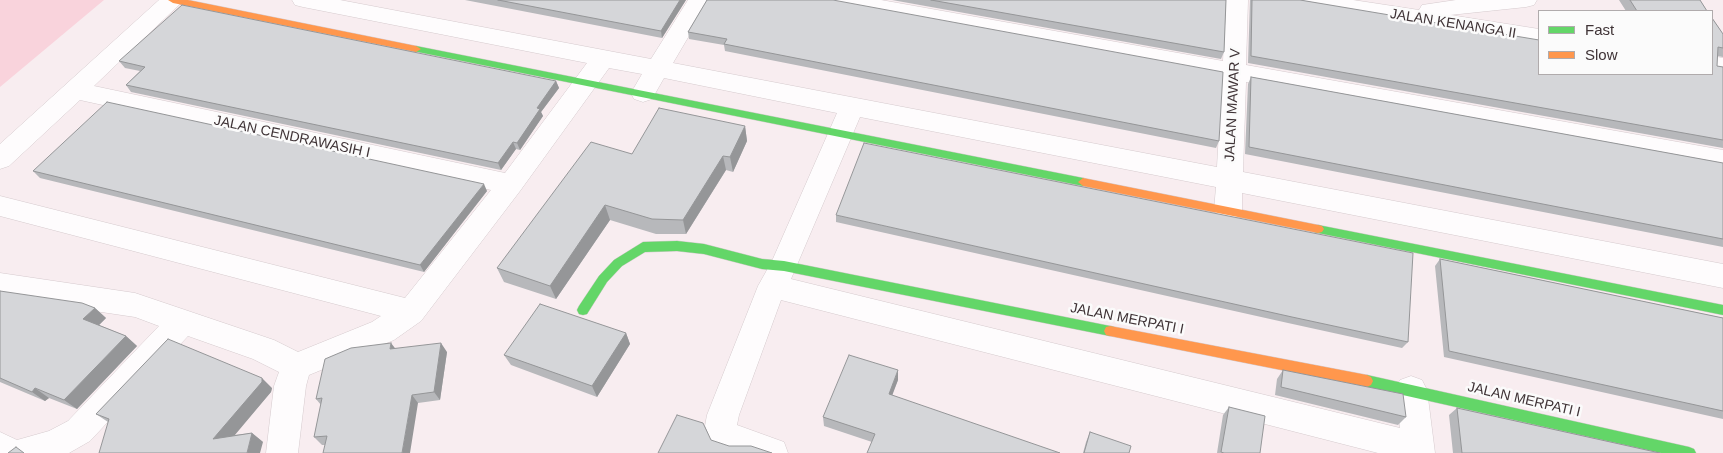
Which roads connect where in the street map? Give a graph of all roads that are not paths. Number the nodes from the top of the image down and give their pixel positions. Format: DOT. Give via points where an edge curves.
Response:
graph roads {
  1 [pos="173,0"];
  2 [pos="303,0"];
  3 [pos="699,0"];
  4 [pos="840,0"];
  5 [pos="1238,0"];
  6 [pos="1308,0"];
  7 [pos="1526,0"];
  8 [pos="1405,8"];
  9 [pos="1538,37"];
  10 [pos="604,57"];
  11 [pos="658,68"];
  12 [pos="1234,71"];
  13 [pos="587,82"];
  14 [pos="73,90"];
  15 [pos="643,93"];
  16 [pos="852,106"];
  17 [pos="842,132"];
  18 [pos="0,158"];
  19 [pos="1723,160"];
  20 [pos="1229,180"];
  21 [pos="511,184"];
  22 [pos="0,206"];
  23 [pos="1228,210"];
  24 [pos="778,276"];
  25 [pos="1723,276"];
  26 [pos="0,285"];
  27 [pos="583,310"];
  28 [pos="1723,310"];
  29 [pos="411,312"];
  30 [pos="182,322"];
  31 [pos="297,366"];
  32 [pos="1411,390"];
  33 [pos="0,447"];
  34 [pos="1419,450"];
  35 [pos="9,453"];
  36 [pos="22,453"];
  37 [pos="282,453"];
  38 [pos="772,453"];
  39 [pos="1689,453"];
  1 -- 13 [label="street"];
  1 -- 14 [label="street"];
  2 -- 10 [label="street"];
  3 -- 11 [label="street"];
  4 -- 12 [label="street"];
  5 -- 12 [label="street, JALAN MAWAR V"];
  6 -- 8 [label="street, JALAN KENANGA II"];
  7 -- 8 [label="street"];
  8 -- 9 [label="street, JALAN KENANGA II"];
  10 -- 11 [label="street"];
  10 -- 13 [label="street"];
  11 -- 15 [label="street"];
  11 -- 16 [label="street"];
  12 -- 19 [label="street"];
  12 -- 20 [label="street, JALAN MAWAR V"];
  13 -- 15 [label="street"];
  13 -- 21 [label="street"];
  14 -- 18 [label="street"];
  14 -- 21 [label="street, JALAN CENDRAWASIH I"];
  15 -- 17 [label="street"];
  16 -- 17 [label="street"];
  16 -- 20 [label="street"];
  17 -- 23 [label="street"];
  17 -- 24 [label="street"];
  20 -- 23 [label="street, JALAN MAWAR V"];
  20 -- 25 [label="street"];
  21 -- 29 [label="street"];
  22 -- 29 [label="street"];
  23 -- 28 [label="street"];
  24 -- 27 [label="street, JALAN MERPATI I" via="762,264 704,249 643,247 618,263"];
  24 -- 32 [label="street, JALAN MERPATI I"];
  24 -- 34 [label="street"];
  24 -- 38 [label="street" via="721,426 725,436"];
  26 -- 30 [label="street" via="135,305"];
  29 -- 31 [label="street" via="383,331"];
  30 -- 31 [label="street" via="263,348"];
  30 -- 36 [label="street" via="79,432 56,444"];
  31 -- 37 [label="street" via="290,386"];
  32 -- 34 [label="street"];
  32 -- 39 [label="street, JALAN MERPATI I"];
  33 -- 35 [label="street"];
}
